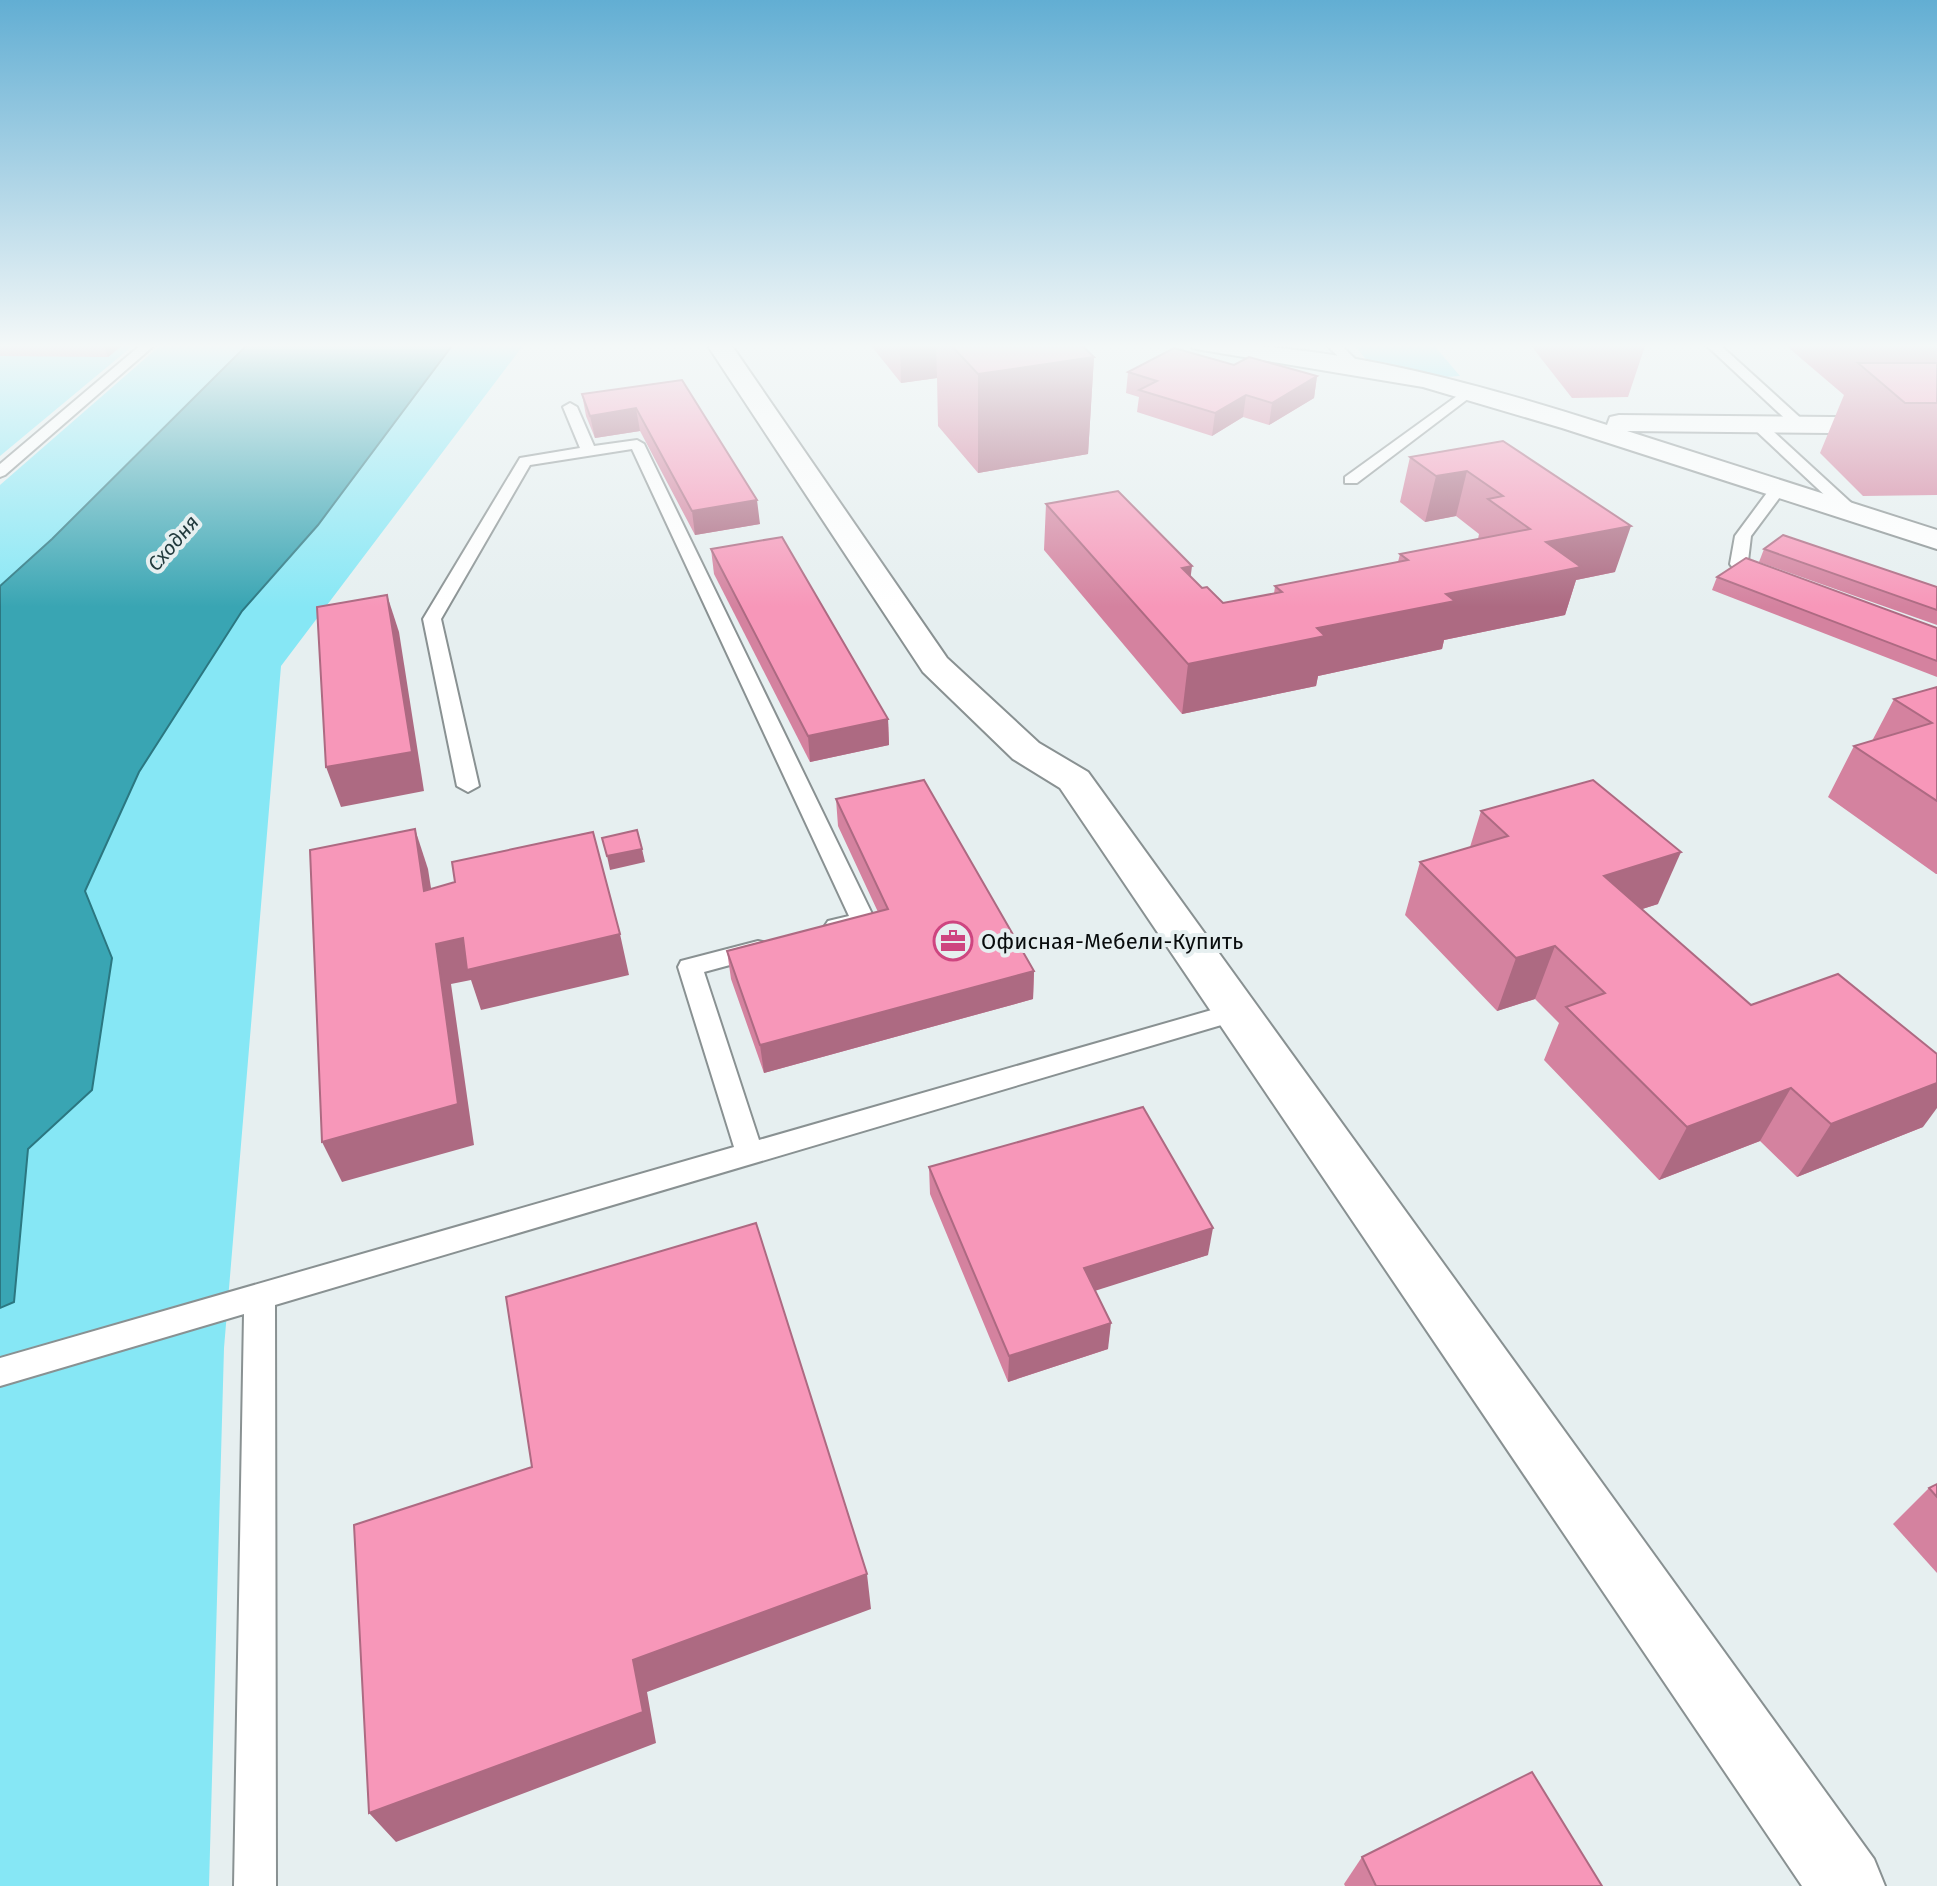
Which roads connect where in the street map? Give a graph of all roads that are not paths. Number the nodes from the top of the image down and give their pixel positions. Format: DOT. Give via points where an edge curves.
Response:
graph roads {
  1 [pos="48,431"];
  2 [pos="580,431"];
  3 [pos="777,431"];
  4 [pos="1416,431"];
  5 [pos="1599,431"];
  6 [pos="1764,431"];
  7 [pos="589,451"];
  8 [pos="0,472"];
  9 [pos="1351,480"];
  10 [pos="1778,489"];
  11 [pos="1853,513"];
  12 [pos="1937,540"];
  13 [pos="1781,579"];
  14 [pos="468,786"];
  15 [pos="820,932"];
  16 [pos="776,944"];
  17 [pos="1236,1012"];
  18 [pos="749,1152"];
  19 [pos="260,1295"];
  20 [pos="0,1372"];
  21 [pos="255,1886"];
  22 [pos="1847,1886"];
  1 -- 8 [label="lane"];
  2 -- 7 [label="lane"];
  3 -- 17 [label="street" via="935,665 1026,751 1074,780"];
  4 -- 9 [label="lane"];
  5 -- 10 [label="street"];
  6 -- 11 [label="lane"];
  7 -- 14 [label="lane" via="525,461 432,619"];
  7 -- 15 [label="lane" via="637,444 863,920"];
  10 -- 11 [label="street"];
  10 -- 13 [label="lane" via="1743,536 1739,564"];
  11 -- 12 [label="street"];
  16 -- 18 [label="lane" via="690,967"];
  17 -- 18 [label="lane"];
  17 -- 22 [label="street"];
  18 -- 19 [label="lane"];
  19 -- 20 [label="lane"];
  19 -- 21 [label="lane"];
}
